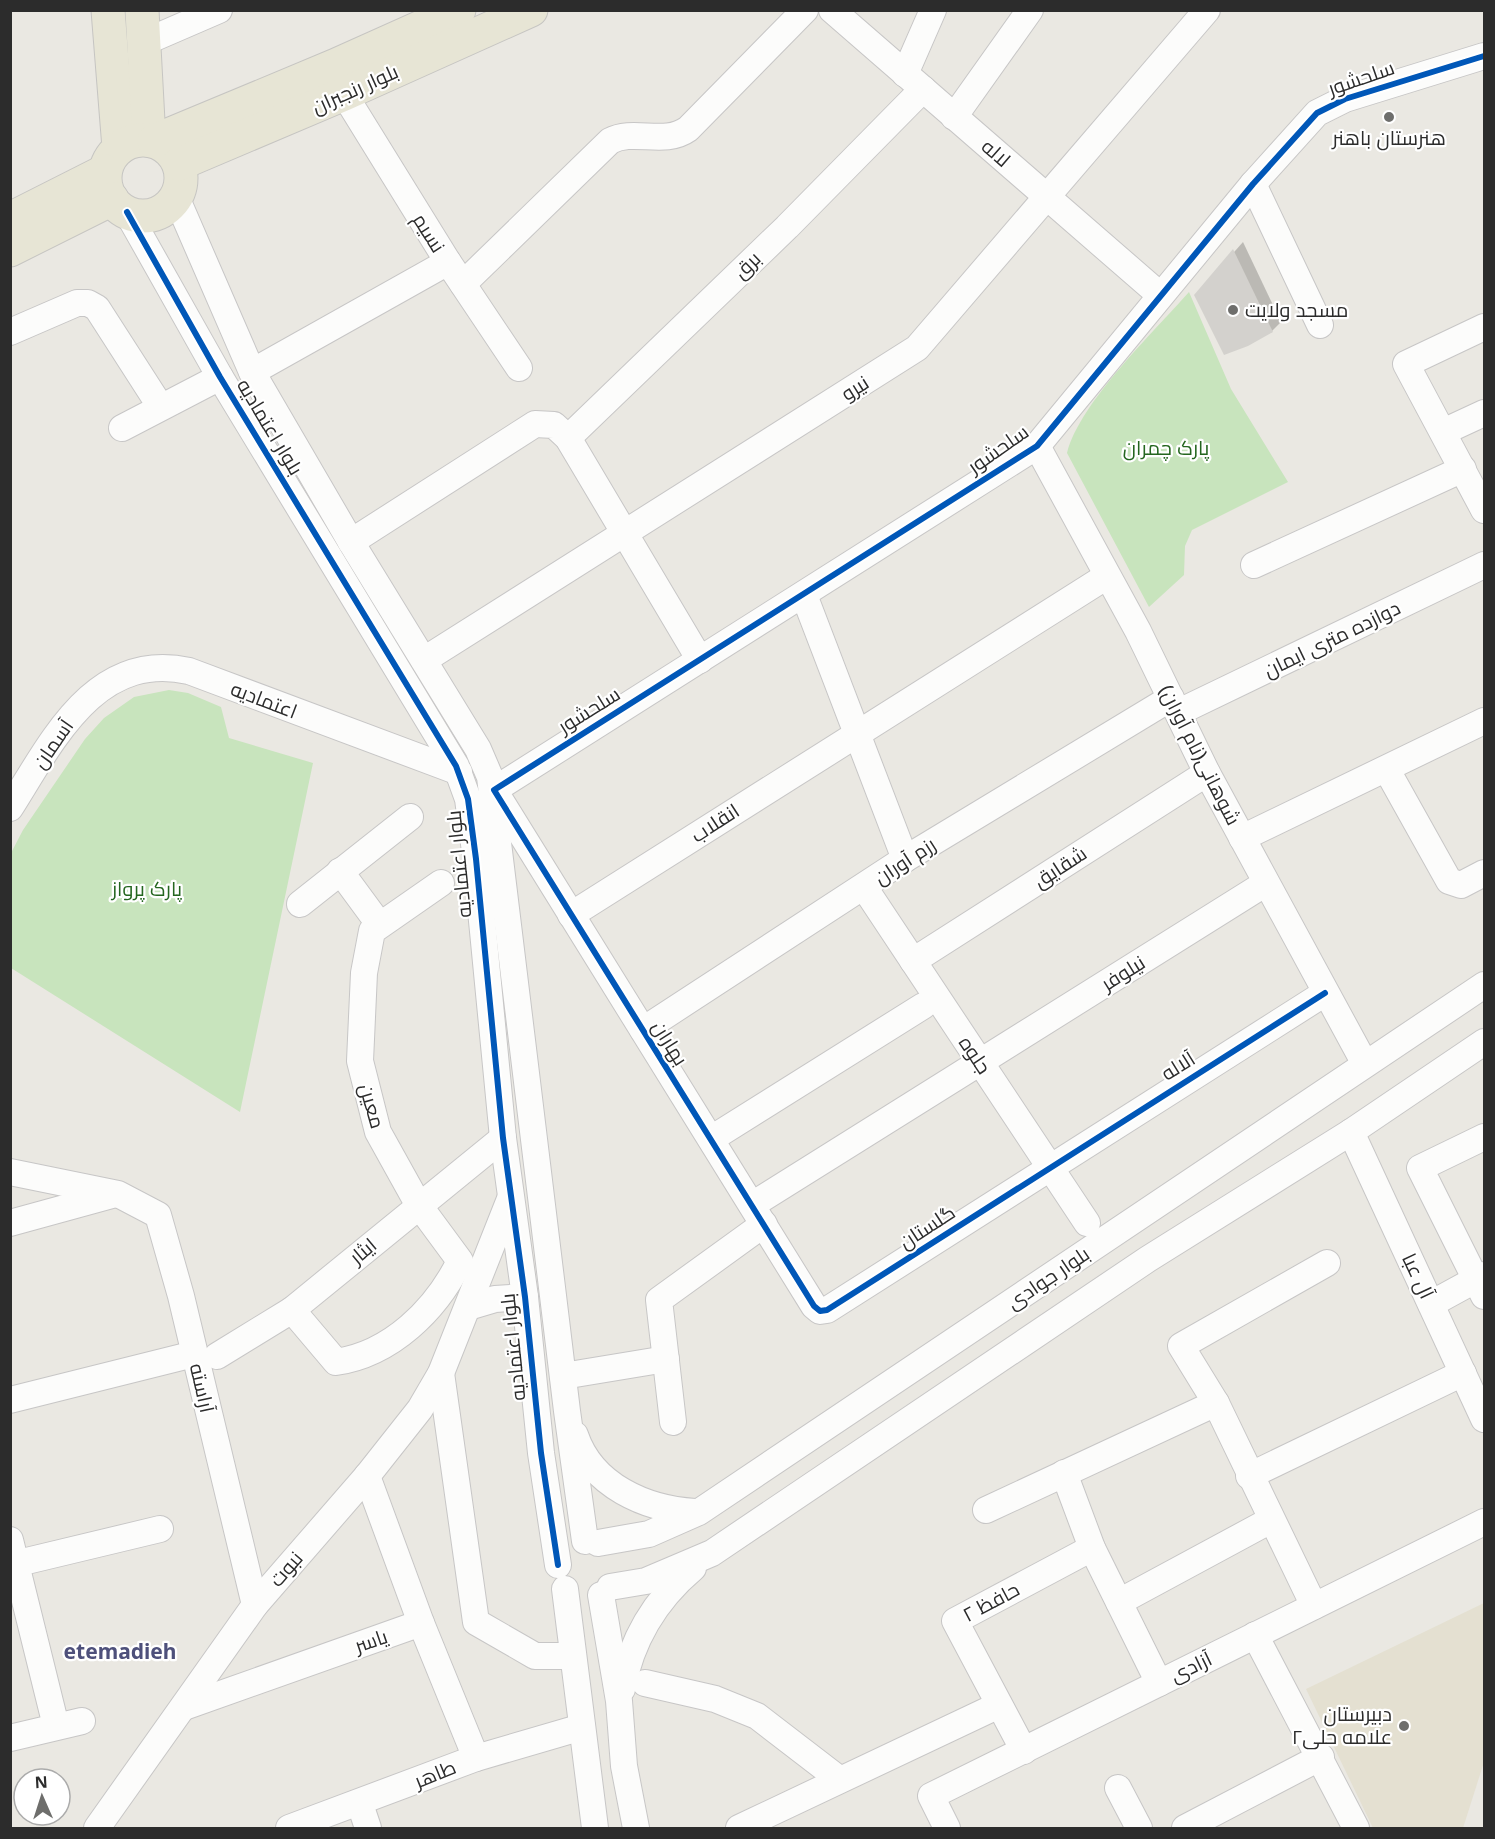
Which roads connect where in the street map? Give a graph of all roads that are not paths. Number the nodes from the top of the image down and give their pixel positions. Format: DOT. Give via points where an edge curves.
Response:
graph roads {
  1 [pos="108,10"];
  2 [pos="219,10"];
  3 [pos="459,10"];
  4 [pos="531,10"];
  5 [pos="805,10"];
  6 [pos="832,10"];
  7 [pos="933,10"];
  8 [pos="1030,10"];
  9 [pos="1207,10"];
  10 [pos="144,26"];
  11 [pos="1484,58"];
  12 [pos="914,82"];
  13 [pos="344,94"];
  14 [pos="954,117"];
  15 [pos="179,164"];
  16 [pos="128,169"];
  17 [pos="1254,184"];
  18 [pos="1046,196"];
  19 [pos="176,197"];
  20 [pos="10,219"];
  21 [pos="10,250"];
  22 [pos="448,262"];
  23 [pos="463,284"];
  24 [pos="1161,295"];
  25 [pos="1320,325"];
  26 [pos="1485,327"];
  27 [pos="10,332"];
  28 [pos="519,368"];
  29 [pos="252,372"];
  30 [pos="220,376"];
  31 [pos="160,406"];
  32 [pos="1485,413"];
  33 [pos="122,428"];
  34 [pos="1443,432"];
  35 [pos="568,438"];
  36 [pos="1036,446"];
  37 [pos="1462,469"];
  38 [pos="1485,510"];
  39 [pos="624,533"];
  40 [pos="351,542"];
  41 [pos="1254,565"];
  42 [pos="1485,565"];
  43 [pos="1107,576"];
  44 [pos="804,595"];
  45 [pos="424,660"];
  46 [pos="700,660"];
  47 [pos="1175,705"];
  48 [pos="77,710"];
  49 [pos="1485,721"];
  50 [pos="858,732"];
  51 [pos="1387,770"];
  52 [pos="459,772"];
  53 [pos="1207,773"];
  54 [pos="494,790"];
  55 [pos="10,808"];
  56 [pos="410,818"];
  57 [pos="1242,838"];
  58 [pos="905,859"];
  59 [pos="340,871"];
  60 [pos="1485,873"];
  61 [pos="441,883"];
  62 [pos="1266,884"];
  63 [pos="864,887"];
  64 [pos="300,904"];
  65 [pos="571,915"];
  66 [pos="379,924"];
  67 [pos="913,961"];
  68 [pos="1485,985"];
  69 [pos="1325,993"];
  70 [pos="923,1006"];
  71 [pos="643,1030"];
  72 [pos="1485,1042"];
  73 [pos="980,1062"];
  74 [pos="1365,1064"];
  75 [pos="1351,1132"];
  76 [pos="1485,1137"];
  77 [pos="503,1138"];
  78 [pos="711,1139"];
  79 [pos="1049,1166"];
  80 [pos="10,1172"];
  81 [pos="118,1194"];
  82 [pos="511,1196"];
  83 [pos="418,1204"];
  84 [pos="758,1215"];
  85 [pos="10,1223"];
  86 [pos="1087,1223"];
  87 [pos="1124,1227"];
  88 [pos="1148,1259"];
  89 [pos="460,1262"];
  90 [pos="1327,1263"];
  91 [pos="477,1283"];
  92 [pos="1482,1284"];
  93 [pos="525,1297"];
  94 [pos="1431,1304"];
  95 [pos="468,1307"];
  96 [pos="292,1310"];
  97 [pos="820,1311"];
  98 [pos="206,1355"];
  99 [pos="666,1359"];
  100 [pos="441,1373"];
  101 [pos="1463,1373"];
  102 [pos="563,1376"];
  103 [pos="10,1400"];
  104 [pos="1216,1403"];
  105 [pos="567,1411"];
  106 [pos="1485,1419"];
  107 [pos="673,1422"];
  108 [pos="1064,1473"];
  109 [pos="367,1476"];
  110 [pos="1249,1476"];
  111 [pos="986,1510"];
  112 [pos="699,1512"];
  113 [pos="1271,1520"];
  114 [pos="1485,1522"];
  115 [pos="160,1529"];
  116 [pos="592,1542"];
  117 [pos="1092,1548"];
  118 [pos="712,1553"];
  119 [pos="12,1556"];
  120 [pos="562,1577"];
  121 [pos="606,1591"];
  122 [pos="1119,1602"];
  123 [pos="255,1605"];
  124 [pos="1314,1606"];
  125 [pos="421,1623"];
  126 [pos="1255,1635"];
  127 [pos="572,1656"];
  128 [pos="645,1683"];
  129 [pos="1159,1683"];
  130 [pos="619,1701"];
  131 [pos="999,1705"];
  132 [pos="184,1707"];
  133 [pos="82,1721"];
  134 [pos="56,1726"];
  135 [pos="582,1727"];
  136 [pos="10,1737"];
  137 [pos="1024,1751"];
  138 [pos="1321,1757"];
  139 [pos="476,1758"];
  140 [pos="840,1779"];
  141 [pos="1118,1788"];
  142 [pos="360,1804"];
  143 [pos="97,1828"];
  144 [pos="289,1828"];
  145 [pos="368,1828"];
  146 [pos="596,1828"];
  147 [pos="636,1828"];
  148 [pos="739,1828"];
  149 [pos="947,1828"];
  150 [pos="1139,1828"];
  151 [pos="1185,1828"];
  152 [pos="1356,1828"];
  1 -- 16 [label="main road"];
  2 -- 10 [label="street"];
  3 -- 16 [label="main road, بلوار رنجبران" via="334,66"];
  4 -- 13 [label="main road, بلوار رنجبران"];
  5 -- 23 [label="street" via="688,129 672,136 610,141"];
  6 -- 12 [label="street, لاله"];
  7 -- 12 [label="street"];
  8 -- 14 [label="street"];
  9 -- 18 [label="street, نیرو"];
  10 -- 16 [label="main road"];
  11 -- 17 [label="street, سلحشور" via="1330,105 1293,137"];
  12 -- 14 [label="street, لاله"];
  12 -- 35 [label="street, برق" via="787,227"];
  13 -- 15 [label="main road, بلوار رنجبران"];
  13 -- 22 [label="street, نسیم"];
  14 -- 18 [label="street, لاله"];
  15 -- 16 [label="main road" via="169,149"];
  15 -- 19 [label="main road" via="182,181"];
  16 -- 19 [label="main road" via="140,215 153,214 169,206"];
  16 -- 20 [label="main road"];
  16 -- 21 [label="main road"];
  16 -- 30 [label="street, بلوار اعتمادیه"];
  17 -- 24 [label="street, سلحشور"];
  17 -- 25 [label="street"];
  18 -- 24 [label="street, لاله"];
  18 -- 39 [label="street, نیرو" via="917,348"];
  19 -- 29 [label="street, بلوار اعتمادیه"];
  22 -- 23 [label="street, نسیم"];
  22 -- 29 [label="street"];
  23 -- 28 [label="street, نسیم"];
  24 -- 36 [label="street, سلحشور"];
  26 -- 34 [label="street" via="1406,364"];
  27 -- 31 [label="street" via="77,303 88,303 97,308"];
  29 -- 40 [label="street, بلوار اعتمادیه"];
  30 -- 31 [label="street"];
  30 -- 52 [label="street, بلوار اعتمادیه"];
  31 -- 33 [label="street"];
  32 -- 34 [label="street"];
  34 -- 37 [label="street"];
  35 -- 39 [label="street"];
  35 -- 40 [label="street" via="554,425 535,424"];
  36 -- 43 [label="street, شوهانی(نام آوران)"];
  36 -- 44 [label="street, سلحشور"];
  37 -- 38 [label="street"];
  37 -- 41 [label="street"];
  39 -- 45 [label="street, نیرو"];
  39 -- 46 [label="street"];
  40 -- 45 [label="street, بلوار اعتمادیه"];
  42 -- 47 [label="street, دوازده متری ایمان"];
  43 -- 47 [label="street, شوهانی(نام آوران)"];
  43 -- 50 [label="street, انقلاب"];
  44 -- 46 [label="street, سلحشور"];
  44 -- 50 [label="street"];
  45 -- 54 [label="street, بلوار اعتمادیه" via="478,749"];
  46 -- 54 [label="street, سلحشور"];
  47 -- 53 [label="street, شوهانی(نام آوران)"];
  47 -- 58 [label="street, رزم آوران"];
  48 -- 52 [label="street, اعتمادیه" via="98,689 124,674 151,668 179,669"];
  48 -- 55 [label="street, آسمان"];
  49 -- 51 [label="street"];
  50 -- 58 [label="street"];
  50 -- 65 [label="street, انقلاب"];
  51 -- 57 [label="street"];
  51 -- 60 [label="street" via="1449,881 1461,885"];
  52 -- 77 [label="street, بلوار اعتمادیه" via="468,799 476,859"];
  53 -- 57 [label="street, شوهانی(نام آوران)"];
  53 -- 67 [label="street, شقایق"];
  54 -- 65 [label="street, بهاران"];
  54 -- 102 [label="street, بلوار اعتمادیه"];
  56 -- 59 [label="street"];
  57 -- 62 [label="street, شوهانی(نام آوران)"];
  58 -- 63 [label="street, رزم آوران"];
  59 -- 64 [label="street"];
  59 -- 66 [label="street"];
  61 -- 66 [label="street"];
  62 -- 69 [label="street, شوهانی(نام آوران)"];
  62 -- 73 [label="street, نیلوفر"];
  63 -- 67 [label="street, جلوه"];
  63 -- 71 [label="street, رزم آوران"];
  65 -- 71 [label="street, بهاران"];
  66 -- 83 [label="street, معین" via="372,931 364,973 360,1060 378,1132"];
  67 -- 73 [label="street, جلوه"];
  68 -- 74 [label="street, بلوار جوادی"];
  69 -- 74 [label="street, شوهانی(نام آوران)"];
  69 -- 79 [label="street, آلاله"];
  70 -- 78 [label="street"];
  71 -- 78 [label="street, بهاران"];
  72 -- 75 [label="street, بلوار جوادی"];
  73 -- 79 [label="street, جلوه"];
  73 -- 84 [label="street, نیلوفر"];
  74 -- 87 [label="street, بلوار جوادی"];
  75 -- 88 [label="street, بلوار جوادی"];
  75 -- 94 [label="street, آل عبا"];
  76 -- 92 [label="street" via="1420,1168"];
  77 -- 82 [label="street, بلوار اعتمادیه"];
  77 -- 83 [label="street, ایثار"];
  78 -- 84 [label="street, بهاران"];
  79 -- 86 [label="street, جلوه"];
  79 -- 97 [label="street, گلستان" via="873,1282"];
  80 -- 81 [label="street, آراسته"];
  81 -- 85 [label="street"];
  81 -- 98 [label="street, آراسته" via="158,1215"];
  82 -- 91 [label="street, نبوت"];
  82 -- 93 [label="street, بلوار اعتمادیه"];
  83 -- 89 [label="street, معین"];
  83 -- 96 [label="street, ایثار"];
  84 -- 97 [label="street, بهاران"];
  84 -- 99 [label="street, نیلوفر" via="659,1300"];
  87 -- 88 [label="street"];
  87 -- 112 [label="street, بلوار جوادی"];
  88 -- 118 [label="street, بلوار جوادی"];
  89 -- 91 [label="street, معین"];
  89 -- 96 [label="street" via="442,1295 411,1326 376,1349 350,1360 336,1362"];
  90 -- 104 [label="street" via="1181,1346"];
  91 -- 95 [label="street, نبوت"];
  92 -- 94 [label="street"];
  93 -- 95 [label="street" via="495,1299"];
  93 -- 120 [label="street, بلوار اعتمادیه" via="541,1453"];
  94 -- 101 [label="street, آل عبا"];
  95 -- 100 [label="street, نبوت"];
  96 -- 98 [label="street, ایثار"];
  98 -- 103 [label="street, ایثار"];
  98 -- 123 [label="street, آراسته"];
  99 -- 102 [label="street"];
  99 -- 107 [label="street"];
  100 -- 109 [label="street, نبوت" via="406,1428"];
  100 -- 127 [label="street" via="476,1622 535,1656"];
  101 -- 106 [label="street, آل عبا"];
  101 -- 110 [label="street"];
  102 -- 105 [label="street, بلوار اعتمادیه"];
  104 -- 108 [label="street"];
  104 -- 110 [label="street"];
  105 -- 112 [label="street" via="576,1440 592,1465 614,1486 640,1502 669,1510"];
  105 -- 116 [label="street, بلوار اعتمادیه"];
  108 -- 111 [label="street"];
  108 -- 117 [label="street"];
  109 -- 123 [label="street, نبوت"];
  109 -- 125 [label="street"];
  110 -- 113 [label="street"];
  112 -- 116 [label="street, بلوار جوادی" via="649,1533"];
  113 -- 122 [label="street"];
  113 -- 124 [label="street"];
  114 -- 124 [label="street, آزادی"];
  115 -- 119 [label="street"];
  116 -- 120 [label="street" via="573,1545 563,1553"];
  116 -- 121 [label="street" via="608,1551 615,1562 615,1575"];
  117 -- 122 [label="street"];
  117 -- 131 [label="street, حافظ ۲" via="956,1621"];
  118 -- 121 [label="street, بلوار جوادی" via="646,1581"];
  118 -- 130 [label="street" via="667,1593 649,1617 625,1671"];
  119 -- 134 [label="street"];
  120 -- 121 [label="street" via="576,1597 588,1599"];
  120 -- 127 [label="street, بلوار اعتمادیه"];
  121 -- 130 [label="street"];
  122 -- 129 [label="street"];
  123 -- 132 [label="street, نبوت"];
  124 -- 126 [label="street, آزادی"];
  125 -- 132 [label="street, یاسر"];
  125 -- 139 [label="street"];
  126 -- 129 [label="street, آزادی"];
  126 -- 138 [label="street"];
  127 -- 135 [label="street, بلوار اعتمادیه"];
  128 -- 140 [label="street" via="715,1699 757,1716"];
  129 -- 137 [label="street, آزادی"];
  130 -- 147 [label="street" via="624,1766"];
  131 -- 137 [label="street, حافظ ۲"];
  131 -- 140 [label="street"];
  132 -- 143 [label="street, نبوت"];
  133 -- 134 [label="street"];
  134 -- 136 [label="street"];
  135 -- 139 [label="street, طاهر"];
  135 -- 146 [label="street, بلوار اعتمادیه"];
  137 -- 149 [label="street, آزادی" via="931,1796"];
  138 -- 151 [label="street"];
  138 -- 152 [label="street"];
  139 -- 142 [label="street, طاهر"];
  140 -- 148 [label="street"];
  141 -- 150 [label="street"];
  142 -- 144 [label="street, طاهر"];
  142 -- 145 [label="street"];
}
